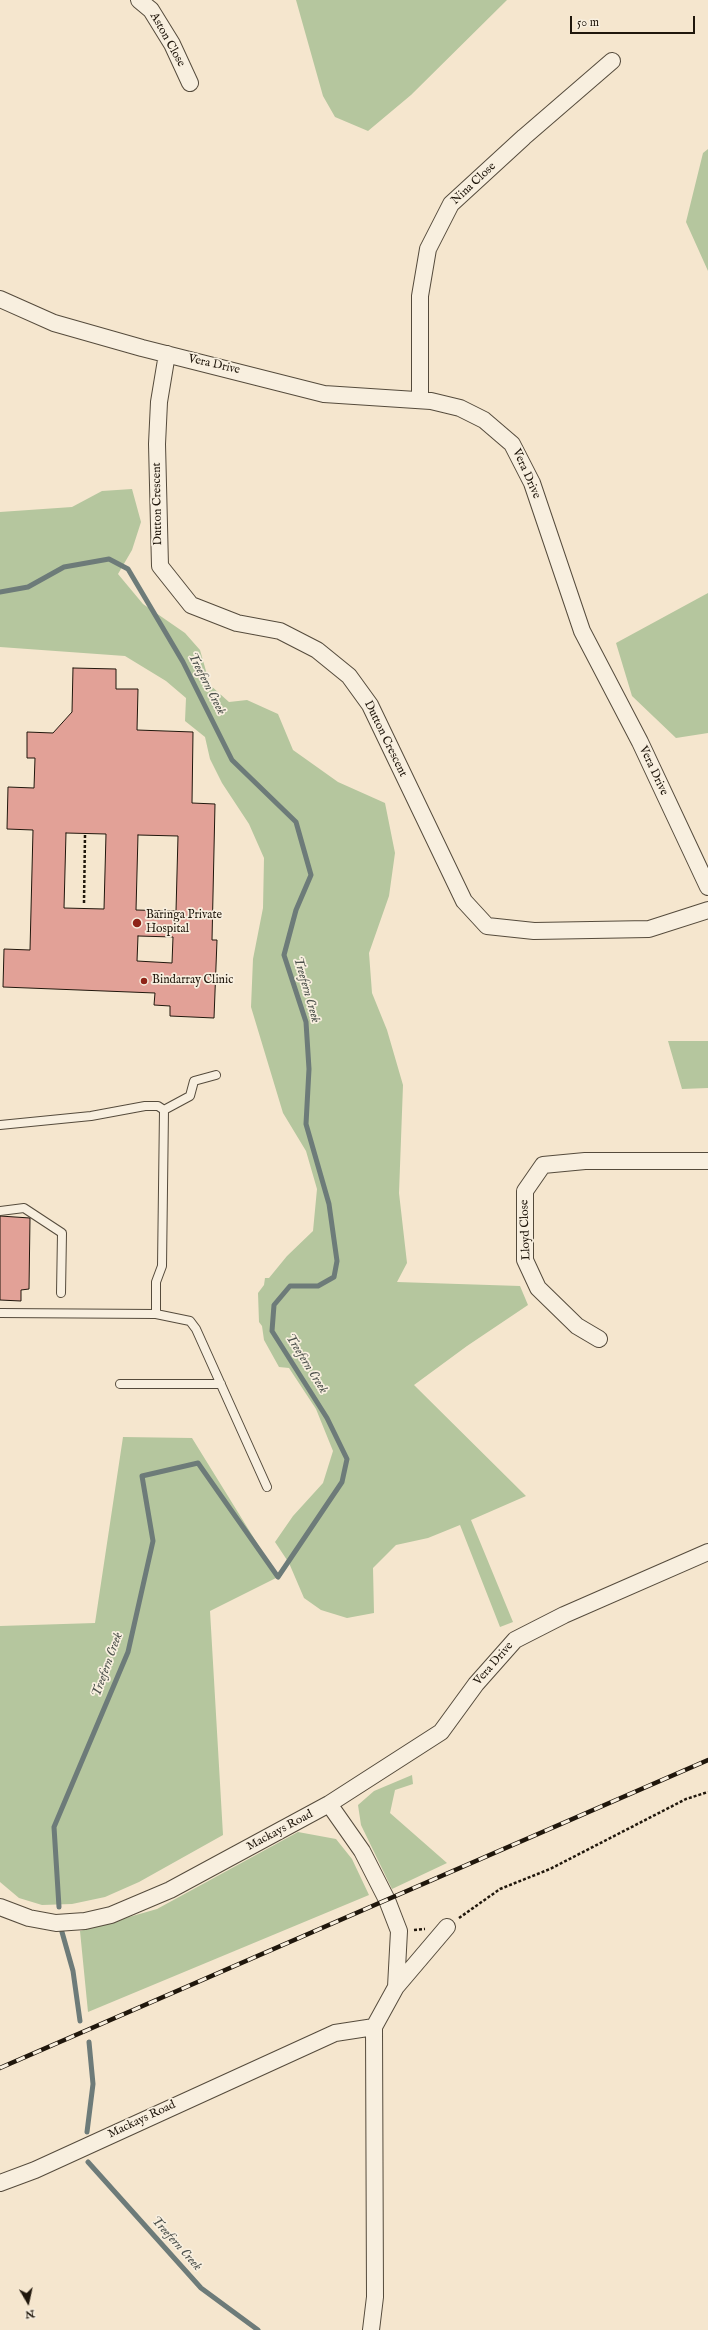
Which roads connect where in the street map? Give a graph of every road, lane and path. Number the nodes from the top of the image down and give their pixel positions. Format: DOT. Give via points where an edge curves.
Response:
graph roads {
  1 [pos="139,0"];
  2 [pos="612,61"];
  3 [pos="190,84"];
  4 [pos="0,299"];
  5 [pos="167,354"];
  6 [pos="420,400"];
  7 [pos="85,835"];
  8 [pos="708,887"];
  9 [pos="84,903"];
  10 [pos="708,910"];
  11 [pos="216,1075"];
  12 [pos="164,1110"];
  13 [pos="0,1125"];
  14 [pos="708,1161"];
  15 [pos="0,1211"];
  16 [pos="61,1292"];
  17 [pos="0,1313"];
  18 [pos="156,1314"];
  19 [pos="599,1339"];
  20 [pos="120,1384"];
  21 [pos="221,1384"];
  22 [pos="267,1487"];
  23 [pos="708,1552"];
  24 [pos="708,1792"];
  25 [pos="329,1804"];
  26 [pos="0,1907"];
  27 [pos="447,1926"];
  28 [pos="400,1931"];
  29 [pos="396,1987"];
  30 [pos="374,2027"];
  31 [pos="0,2183"];
  32 [pos="371,2330"];
  1 -- 3 [label="street, Aston Close" via="151,10 172,44"];
  2 -- 6 [label="street, Nina Close" via="451,204 428,249 420,296"];
  4 -- 5 [label="street, Vera Drive" via="54,323"];
  5 -- 6 [label="street, Vera Drive" via="324,394"];
  5 -- 10 [label="street, Dutton Crescent" via="158,416 160,566 191,605 237,623 280,631 317,650 349,676 370,705 464,901 487,926 534,931 649,929"];
  6 -- 8 [label="street, Vera Drive" via="460,408 484,420 512,444 532,483 582,631 640,742"];
  7 -- 9 [label="path"];
  11 -- 12 [label="lane" via="194,1081 190,1096"];
  12 -- 13 [label="lane" via="158,1106 145,1106 91,1116"];
  12 -- 18 [label="lane" via="162,1266 156,1282"];
  14 -- 19 [label="street, Lloyd Close" via="584,1161 543,1164 525,1191 525,1260 538,1288 577,1326"];
  15 -- 16 [label="lane" via="24,1208 62,1233"];
  17 -- 18 [label="lane"];
  18 -- 21 [label="lane" via="190,1321"];
  20 -- 21 [label="lane"];
  21 -- 22 [label="lane"];
  23 -- 25 [label="street, Vera Drive" via="564,1614 515,1640 476,1684 441,1732"];
  24 -- 27 [label="path" via="686,1799 550,1869 500,1889"];
  25 -- 26 [label="street, Mackays Road" via="170,1890 111,1915 85,1921 56,1923 29,1918"];
  25 -- 28 [label="street" via="362,1851"];
  27 -- 28 [label="path"];
  27 -- 29 [label="street"];
  28 -- 29 [label="street"];
  29 -- 30 [label="street"];
  30 -- 31 [label="street, Mackays Road" via="335,2033 35,2170"];
  30 -- 32 [label="street" via="375,2297"];
}
